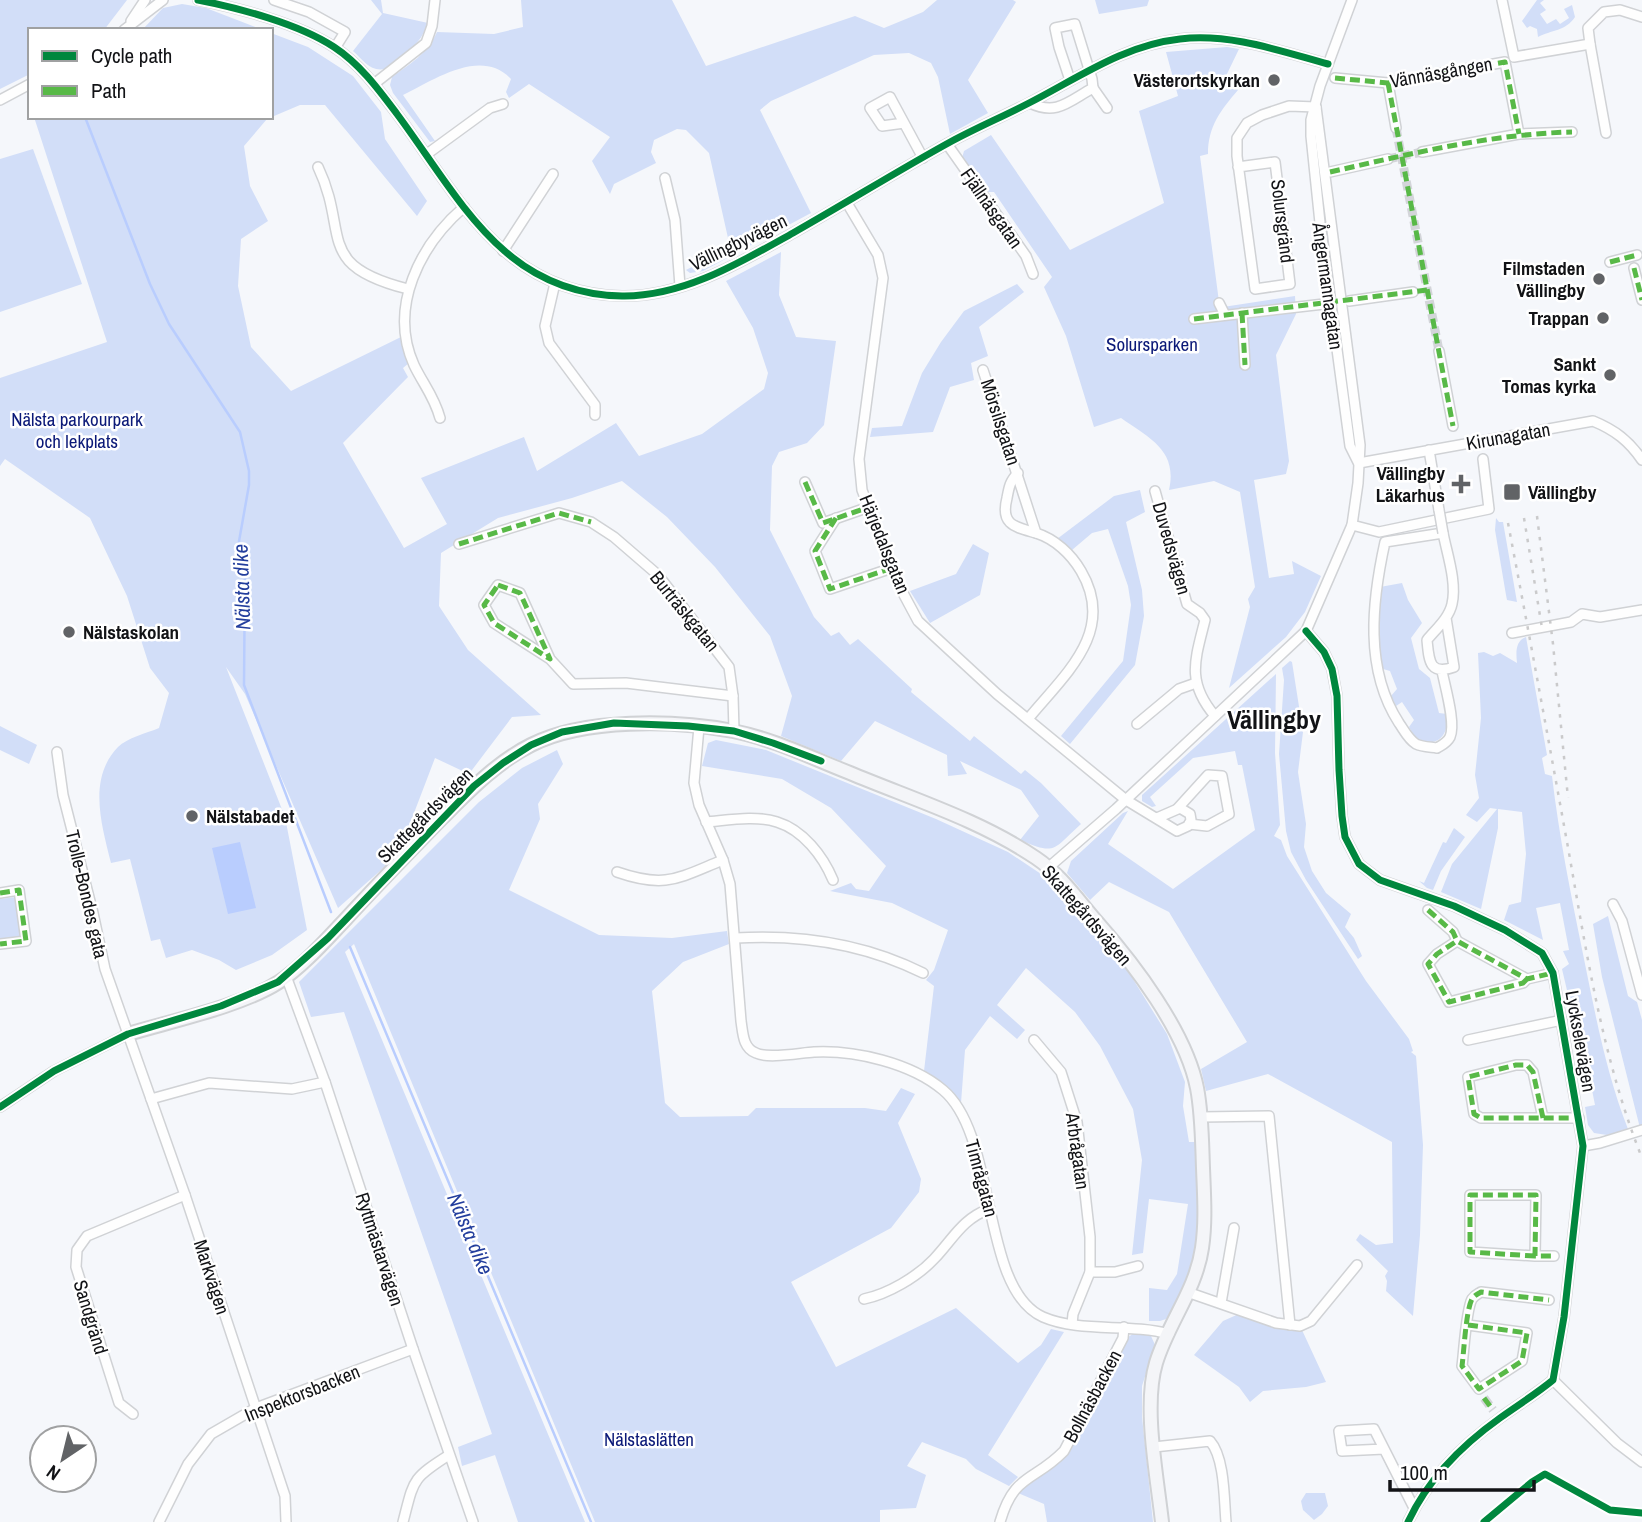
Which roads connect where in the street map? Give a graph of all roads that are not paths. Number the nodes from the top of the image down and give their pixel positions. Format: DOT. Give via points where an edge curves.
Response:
graph roads {
  1 [pos="145,0"];
  2 [pos="163,0"];
  3 [pos="198,0"];
  4 [pos="216,0"];
  5 [pos="275,0"];
  6 [pos="435,0"];
  7 [pos="1352,0"];
  8 [pos="1502,0"];
  9 [pos="229,6"];
  10 [pos="1642,17"];
  11 [pos="126,28"];
  12 [pos="1590,44"];
  13 [pos="335,48"];
  14 [pos="1328,64"];
  15 [pos="1089,69"];
  16 [pos="1335,78"];
  17 [pos="1070,80"];
  18 [pos="1388,83"];
  19 [pos="374,84"];
  20 [pos="28,85"];
  21 [pos="1093,88"];
  22 [pos="0,100"];
  23 [pos="1030,103"];
  24 [pos="503,104"];
  25 [pos="1316,107"];
  26 [pos="1107,108"];
  27 [pos="904,123"];
  28 [pos="1396,128"];
  29 [pos="1572,132"];
  30 [pos="1606,133"];
  31 [pos="1519,134"];
  32 [pos="947,144"];
  33 [pos="1422,152"];
  34 [pos="427,154"];
  35 [pos="923,158"];
  36 [pos="1388,159"];
  37 [pos="318,167"];
  38 [pos="1238,167"];
  39 [pos="1330,172"];
  40 [pos="553,174"];
  41 [pos="665,178"];
  42 [pos="847,203"];
  43 [pos="464,206"];
  44 [pos="503,251"];
  45 [pos="1637,255"];
  46 [pos="1610,262"];
  47 [pos="1634,268"];
  48 [pos="1032,274"];
  49 [pos="555,283"];
  50 [pos="680,286"];
  51 [pos="408,289"];
  52 [pos="1413,292"];
  53 [pos="1642,300"];
  54 [pos="1349,301"];
  55 [pos="1219,303"];
  56 [pos="1324,304"];
  57 [pos="1242,313"];
  58 [pos="1225,315"];
  59 [pos="1194,319"];
  60 [pos="1438,351"];
  61 [pos="1245,365"];
  62 [pos="984,370"];
  63 [pos="595,415"];
  64 [pos="440,418"];
  65 [pos="1453,426"];
  66 [pos="1429,450"];
  67 [pos="1483,459"];
  68 [pos="1642,459"];
  69 [pos="1359,463"];
  70 [pos="1018,473"];
  71 [pos="805,482"];
  72 [pos="1156,491"];
  73 [pos="869,507"];
  74 [pos="836,519"];
  75 [pos="1352,525"];
  76 [pos="1036,533"];
  77 [pos="1443,533"];
  78 [pos="458,544"];
  79 [pos="892,568"];
  80 [pos="1642,610"];
  81 [pos="1446,618"];
  82 [pos="1306,631"];
  83 [pos="1512,633"];
  84 [pos="550,659"];
  85 [pos="1442,671"];
  86 [pos="1196,683"];
  87 [pos="733,696"];
  88 [pos="1215,716"];
  89 [pos="1027,719"];
  90 [pos="1137,724"];
  91 [pos="699,727"];
  92 [pos="734,731"];
  93 [pos="58,752"];
  94 [pos="1126,800"];
  95 [pos="1178,808"];
  96 [pos="1157,818"];
  97 [pos="706,821"];
  98 [pos="1189,824"];
  99 [pos="723,860"];
  100 [pos="1049,867"];
  101 [pos="617,872"];
  102 [pos="833,880"];
  103 [pos="0,893"];
  104 [pos="1613,904"];
  105 [pos="1428,910"];
  106 [pos="735,938"];
  107 [pos="1457,941"];
  108 [pos="0,944"];
  109 [pos="923,973"];
  110 [pos="1553,973"];
  111 [pos="286,976"];
  112 [pos="1527,979"];
  113 [pos="1642,995"];
  114 [pos="1562,1020"];
  115 [pos="128,1034"];
  116 [pos="1034,1040"];
  117 [pos="1468,1040"];
  118 [pos="325,1082"];
  119 [pos="151,1099"];
  120 [pos="0,1107"];
  121 [pos="1201,1117"];
  122 [pos="1544,1118"];
  123 [pos="1579,1118"];
  124 [pos="1642,1130"];
  125 [pos="1583,1146"];
  126 [pos="185,1195"];
  127 [pos="989,1209"];
  128 [pos="1234,1228"];
  129 [pos="1535,1256"];
  130 [pos="1554,1256"];
  131 [pos="1357,1265"];
  132 [pos="1138,1266"];
  133 [pos="1090,1272"];
  134 [pos="1190,1293"];
  135 [pos="864,1300"];
  136 [pos="1549,1300"];
  137 [pos="1221,1303"];
  138 [pos="1072,1324"];
  139 [pos="1290,1325"];
  140 [pos="1468,1325"];
  141 [pos="1124,1327"];
  142 [pos="1169,1334"];
  143 [pos="412,1349"];
  144 [pos="1553,1380"];
  145 [pos="256,1408"];
  146 [pos="133,1414"];
  147 [pos="1154,1447"];
  148 [pos="1384,1449"];
  149 [pos="449,1455"];
  150 [pos="1642,1462"];
  151 [pos="1414,1508"];
  152 [pos="159,1522"];
  153 [pos="286,1522"];
  154 [pos="403,1522"];
  155 [pos="474,1522"];
  156 [pos="1000,1522"];
  157 [pos="1162,1522"];
  158 [pos="1226,1522"];
  159 [pos="1408,1522"];
  1 -- 11 [label="street"];
  2 -- 11 [label="street"];
  3 -- 9 [label="street, Vällingbyvägen"];
  4 -- 9 [label="street, Vällingbyvägen"];
  5 -- 13 [label="street" via="345,32"];
  6 -- 19 [label="street" via="426,43"];
  7 -- 14 [label="street, Ångermannagatan"];
  8 -- 12 [label="street" via="1514,57"];
  9 -- 13 [label="street, Vällingbyvägen" via="311,34"];
  10 -- 12 [label="street" via="1620,10 1604,12 1588,29"];
  12 -- 30 [label="street"];
  13 -- 19 [label="street, Vällingbyvägen"];
  14 -- 15 [label="street, Vällingbyvägen" via="1242,41 1198,38 1151,44"];
  14 -- 25 [label="street, Ångermannagatan"];
  15 -- 17 [label="street, Vällingbyvägen"];
  15 -- 17 [label="street" via="1075,24 1055,28"];
  15 -- 21 [label="street"];
  16 -- 18 [label="street, Vännäsgången"];
  17 -- 23 [label="street, Vällingbyvägen"];
  18 -- 28 [label="street"];
  18 -- 31 [label="street, Vännäsgången" via="1505,62"];
  19 -- 34 [label="street, Vällingbyvägen"];
  20 -- 22 [label="street"];
  21 -- 23 [label="street" via="1055,110"];
  21 -- 26 [label="street"];
  23 -- 32 [label="street, Vällingbyvägen"];
  24 -- 34 [label="street" via="490,108"];
  25 -- 38 [label="street, Solursgränd" via="1289,106 1247,123 1237,138"];
  25 -- 69 [label="street, Ångermannagatan"];
  27 -- 35 [label="street"];
  29 -- 31 [label="street"];
  31 -- 33 [label="street"];
  32 -- 35 [label="street, Vällingbyvägen"];
  32 -- 48 [label="street, Fjällnäsgatan" via="1026,256"];
  34 -- 43 [label="street, Vällingbyvägen"];
  35 -- 42 [label="street, Vällingbyvägen"];
  36 -- 39 [label="street"];
  37 -- 51 [label="street" via="328,188 341,251 353,267"];
  38 -- 38 [label="street, Solursgränd" via="1255,289 1290,284 1275,162"];
  40 -- 44 [label="street"];
  41 -- 50 [label="street, Vällingbyvägen" via="675,220"];
  42 -- 50 [label="street, Vällingbyvägen" via="716,274"];
  42 -- 73 [label="street, Härjedalsgatan" via="878,255 883,278 859,459"];
  43 -- 44 [label="street, Vällingbyvägen"];
  43 -- 51 [label="street" via="434,238"];
  44 -- 49 [label="street, Vällingbyvägen"];
  45 -- 46 [label="street"];
  47 -- 53 [label="street"];
  49 -- 50 [label="street, Vällingbyvägen" via="581,292 623,296"];
  49 -- 63 [label="street" via="545,326 549,343 595,405"];
  51 -- 64 [label="street" via="406,338"];
  52 -- 54 [label="street"];
  55 -- 58 [label="street"];
  56 -- 57 [label="street"];
  57 -- 58 [label="street"];
  57 -- 61 [label="street"];
  58 -- 59 [label="street"];
  60 -- 65 [label="street"];
  62 -- 70 [label="street, Mörsilsgatan"];
  66 -- 68 [label="street, Kirunagatan" via="1593,421 1616,432"];
  66 -- 69 [label="street, Kirunagatan"];
  66 -- 77 [label="street, bridge"];
  67 -- 75 [label="street" via="1489,509 1379,532"];
  69 -- 75 [label="street, Ångermannagatan"];
  70 -- 76 [label="street, Mörsilsgatan"];
  70 -- 76 [label="street, Mörsilsgatan" via="1011,480 1006,518 1013,526"];
  71 -- 74 [label="street" via="823,523"];
  72 -- 86 [label="street, Duvedsvägen" via="1187,604 1205,620 1194,666"];
  73 -- 74 [label="street"];
  73 -- 79 [label="street, Härjedalsgatan"];
  74 -- 79 [label="street" via="815,551 830,589"];
  75 -- 82 [label="street, Ångermannagatan"];
  76 -- 89 [label="street, Mörsilsgatan" via="1057,544 1077,563 1090,585 1093,607 1088,641 1079,658"];
  77 -- 81 [label="street" via="1452,583 1452,604"];
  77 -- 85 [label="street" via="1385,542 1377,580 1373,621 1378,670 1393,713 1417,745 1437,748 1451,733"];
  78 -- 87 [label="street, Burträskgatan" via="559,513 591,523 658,575 729,667"];
  79 -- 89 [label="street, Härjedalsgatan" via="918,621"];
  80 -- 83 [label="street" via="1600,617 1582,614 1571,622"];
  81 -- 85 [label="street" via="1454,667"];
  81 -- 85 [label="street" via="1427,640 1429,661"];
  82 -- 88 [label="street, Ångermannagatan"];
  82 -- 110 [label="street, Lyckselevägen" via="1332,669 1338,696 1345,837 1359,864 1380,880 1505,930 1542,954"];
  84 -- 84 [label="street" via="520,593 498,585 484,605 494,623"];
  84 -- 87 [label="street" via="573,684 626,683"];
  86 -- 88 [label="street"];
  86 -- 90 [label="street" via="1179,689"];
  87 -- 92 [label="street, Burträskgatan"];
  88 -- 94 [label="street, Ångermannagatan"];
  89 -- 94 [label="street, Härjedalsgatan"];
  91 -- 92 [label="street, Skattegårdsvägen"];
  91 -- 97 [label="street, Timrågatan" via="694,783"];
  91 -- 111 [label="street, Skattegårdsvägen" via="614,723 562,732 531,745 474,786"];
  92 -- 100 [label="street, Skattegårdsvägen" via="1001,836"];
  93 -- 115 [label="street, Trolle-Bondes gata" via="63,795 105,969"];
  94 -- 96 [label="street"];
  94 -- 100 [label="street, Ångermannagatan"];
  95 -- 96 [label="street"];
  95 -- 98 [label="street" via="1190,814"];
  95 -- 98 [label="street" via="1208,775 1222,776 1229,814 1206,826"];
  96 -- 98 [label="street" via="1177,831"];
  97 -- 99 [label="street, Timrågatan"];
  97 -- 102 [label="street" via="776,821 803,837 826,862"];
  99 -- 101 [label="street" via="667,882 642,881"];
  99 -- 106 [label="street, Timrågatan"];
  100 -- 121 [label="street, Skattegårdsvägen" via="1152,990 1191,1066"];
  103 -- 108 [label="street" via="19,890 26,941"];
  104 -- 113 [label="street"];
  105 -- 107 [label="street"];
  106 -- 109 [label="street" via="775,936 833,942 894,958"];
  106 -- 127 [label="street, Timrågatan" via="741,1021 744,1042 751,1051 762,1056 826,1052 877,1058 930,1080 956,1104 973,1139"];
  107 -- 112 [label="street"];
  107 -- 112 [label="street, Lyckselevägen" via="1428,964 1449,1002"];
  110 -- 112 [label="street, Lyckselevägen"];
  110 -- 114 [label="street, Lyckselevägen"];
  111 -- 115 [label="street, Skattegårdsvägen" via="221,1006"];
  111 -- 118 [label="street, Ryttmästarvägen"];
  114 -- 117 [label="street, Lyckselevägen"];
  114 -- 123 [label="street, Lyckselevägen"];
  115 -- 119 [label="street, Markvägen"];
  115 -- 120 [label="street" via="54,1071"];
  116 -- 133 [label="street, Arbrågatan" via="1061,1072 1077,1122"];
  118 -- 119 [label="street" via="292,1089 209,1083"];
  118 -- 143 [label="street, Ryttmästarvägen"];
  119 -- 126 [label="street, Markvägen"];
  121 -- 134 [label="street, Skattegårdsvägen" via="1206,1218"];
  121 -- 139 [label="street" via="1269,1116"];
  122 -- 122 [label="street, Lyckselevägen" via="1481,1118 1474,1114 1468,1077 1527,1065 1533,1072"];
  122 -- 123 [label="street, Lyckselevägen"];
  123 -- 125 [label="street, Lyckselevägen"];
  124 -- 125 [label="street"];
  125 -- 144 [label="street, Lyckselevägen"];
  126 -- 145 [label="street, Markvägen"];
  126 -- 146 [label="street, Sandgränd" via="87,1236 77,1250 76,1267 119,1403"];
  127 -- 135 [label="street" via="968,1219 916,1275"];
  127 -- 138 [label="street, Timrågatan" via="1012,1286 1024,1304 1042,1316"];
  128 -- 137 [label="street"];
  129 -- 129 [label="street" via="1536,1195 1470,1195 1470,1252"];
  129 -- 130 [label="street"];
  131 -- 139 [label="street" via="1311,1321"];
  132 -- 133 [label="street"];
  133 -- 138 [label="street, Arbrågatan"];
  134 -- 137 [label="street"];
  134 -- 142 [label="street, Skattegårdsvägen"];
  136 -- 140 [label="street" via="1481,1292 1471,1302"];
  137 -- 139 [label="street"];
  138 -- 141 [label="street, Timrågatan"];
  140 -- 140 [label="street" via="1462,1366 1479,1389 1522,1361 1527,1333"];
  141 -- 142 [label="street, Timrågatan"];
  141 -- 156 [label="street, Bollnäsbacken" via="1123,1338 1064,1451 1011,1492"];
  142 -- 147 [label="street, Skattegårdsvägen" via="1151,1384"];
  143 -- 145 [label="street, Inspektorsbacken"];
  143 -- 149 [label="street, Ryttmästarvägen"];
  144 -- 150 [label="street"];
  144 -- 151 [label="street" via="1465,1445"];
  145 -- 152 [label="street, Inspektorsbacken" via="211,1434 188,1464"];
  145 -- 153 [label="street, Markvägen" via="285,1496"];
  147 -- 157 [label="street, Skattegårdsvägen"];
  147 -- 158 [label="street" via="1210,1441 1220,1460"];
  148 -- 148 [label="street" via="1374,1429 1339,1432 1342,1451"];
  148 -- 151 [label="street"];
  149 -- 154 [label="street" via="414,1482"];
  149 -- 155 [label="street, Ryttmästarvägen"];
  151 -- 159 [label="street"];
}
